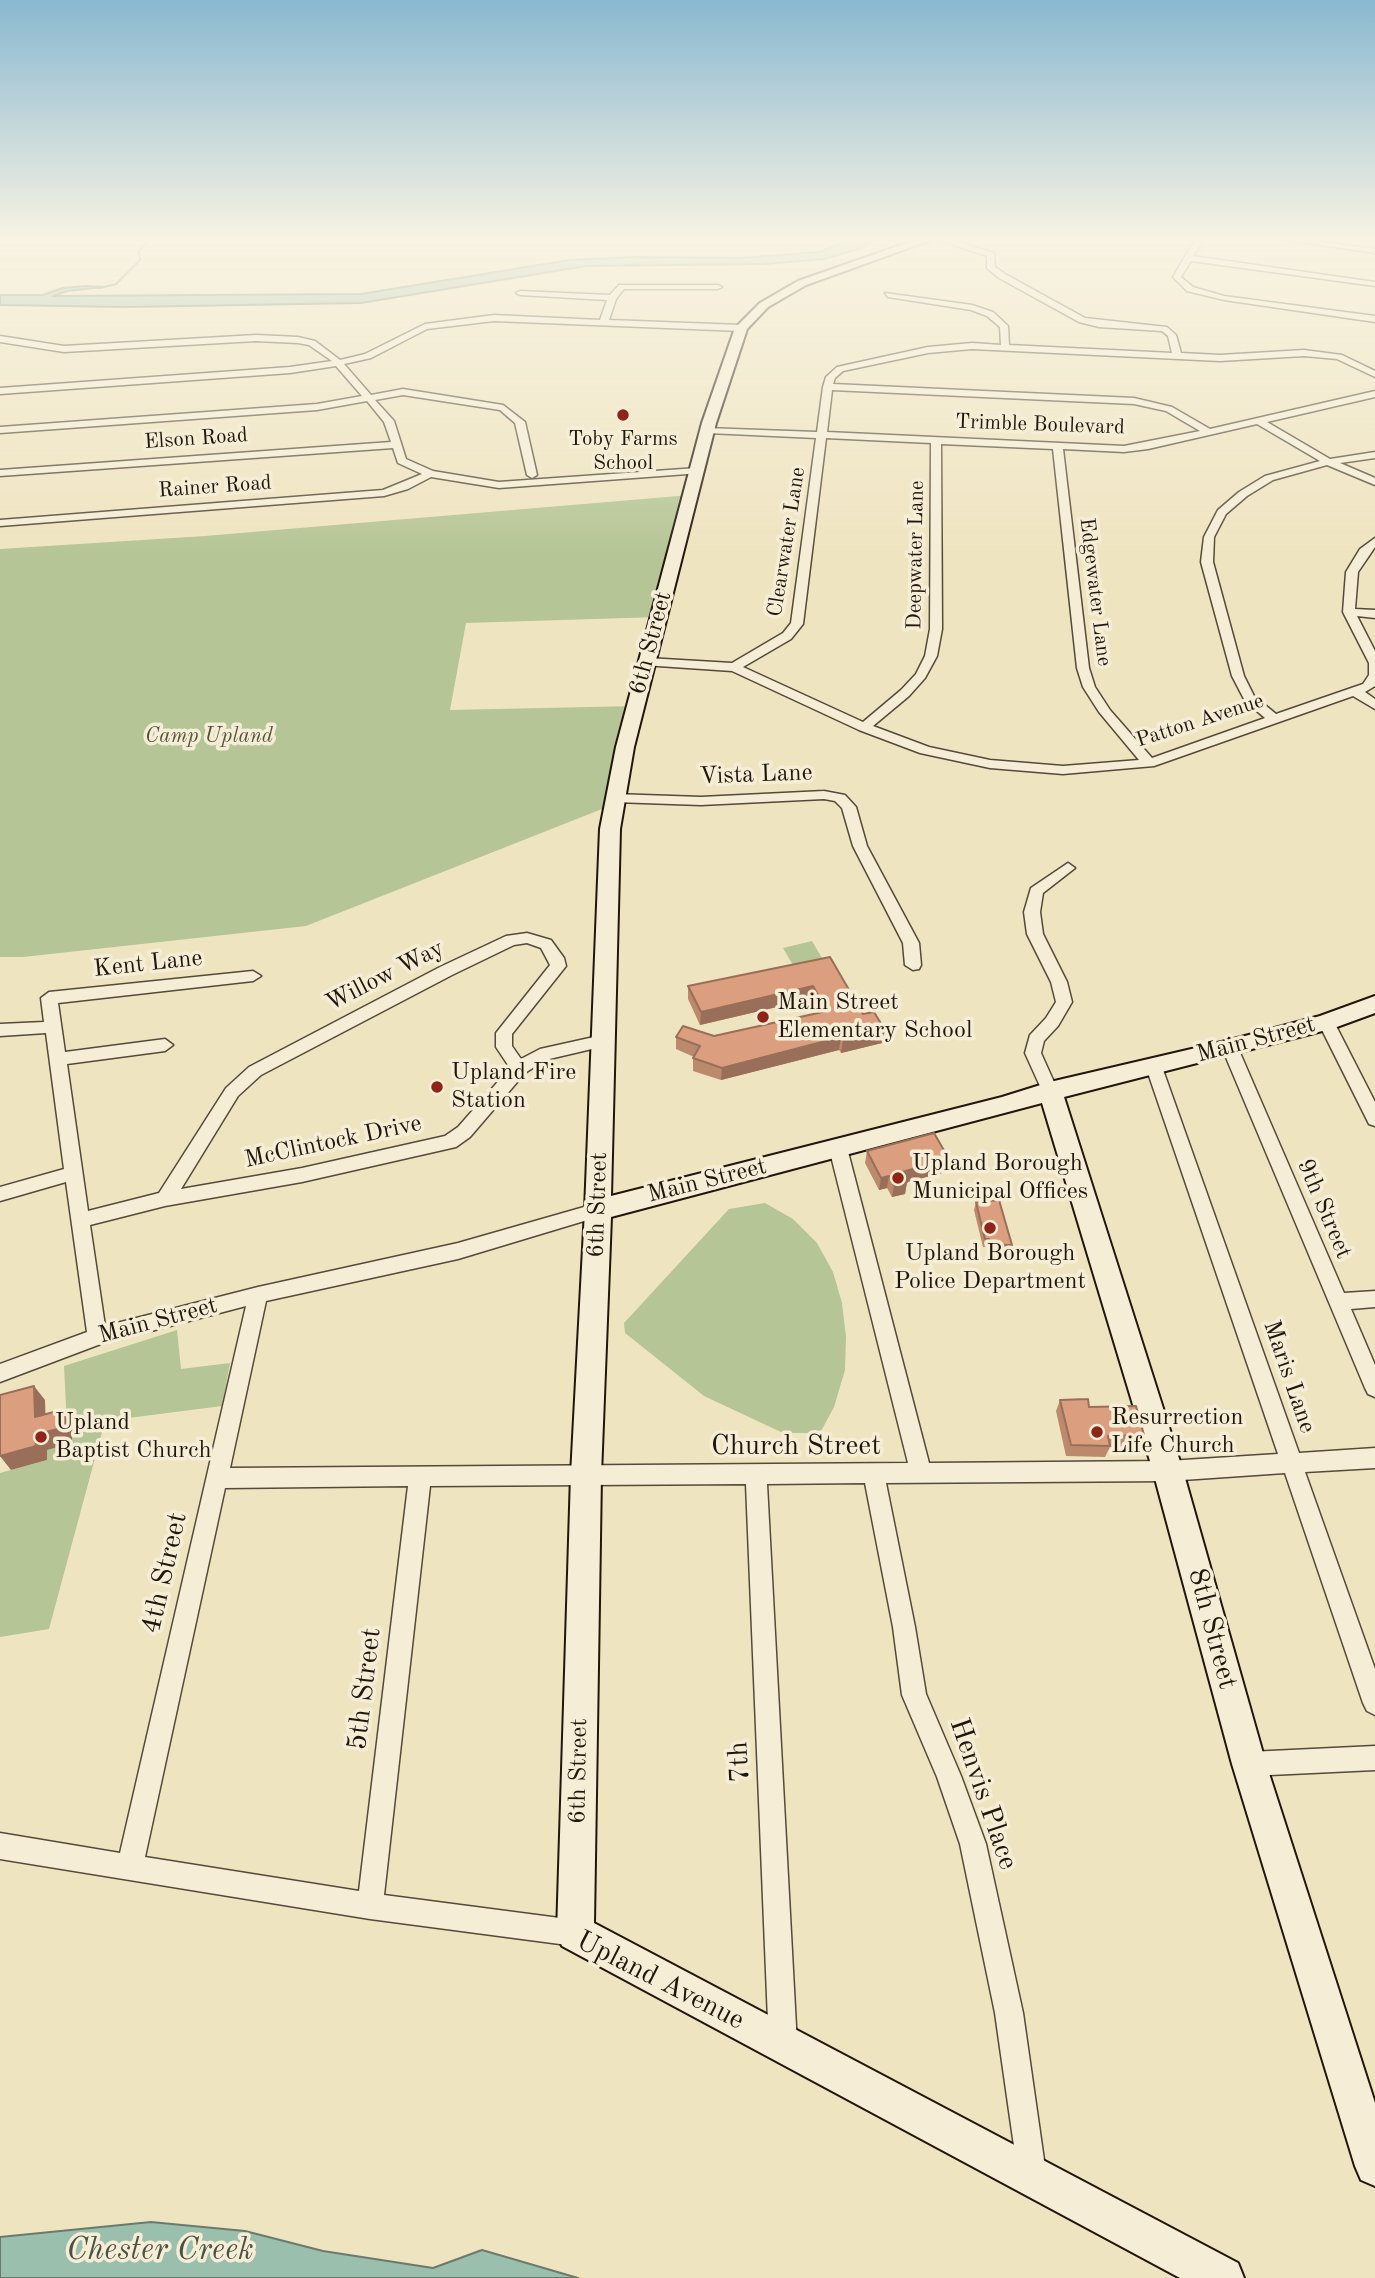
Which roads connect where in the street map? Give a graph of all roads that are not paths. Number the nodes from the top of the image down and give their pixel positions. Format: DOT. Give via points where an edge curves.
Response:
graph roads {
  1 [pos="18,343"];
  2 [pos="182,343"];
  3 [pos="313,343"];
  4 [pos="392,343"];
  5 [pos="736,343"];
  6 [pos="1174,343"];
  7 [pos="1005,346"];
  8 [pos="1177,356"];
  9 [pos="338,363"];
  10 [pos="1375,374"];
  11 [pos="828,387"];
  12 [pos="0,391"];
  13 [pos="1375,394"];
  14 [pos="369,397"];
  15 [pos="1259,421"];
  16 [pos="708,427"];
  17 [pos="0,430"];
  18 [pos="1208,432"];
  19 [pos="823,434"];
  20 [pos="936,440"];
  21 [pos="396,445"];
  22 [pos="1058,447"];
  23 [pos="1375,455"];
  24 [pos="1328,462"];
  25 [pos="0,473"];
  26 [pos="696,473"];
  27 [pos="430,474"];
  28 [pos="532,475"];
  29 [pos="452,480"];
  30 [pos="1375,482"];
  31 [pos="0,523"];
  32 [pos="1375,541"];
  33 [pos="1349,612"];
  34 [pos="1375,614"];
  35 [pos="647,662"];
  36 [pos="734,667"];
  37 [pos="1353,691"];
  38 [pos="1375,705"];
  39 [pos="1274,719"];
  40 [pos="864,727"];
  41 [pos="1149,763"];
  42 [pos="614,798"];
  43 [pos="1068,867"];
  44 [pos="913,965"];
  45 [pos="253,976"];
  46 [pos="1375,1004"];
  47 [pos="1326,1022"];
  48 [pos="53,1027"];
  49 [pos="0,1030"];
  50 [pos="603,1041"];
  51 [pos="164,1045"];
  52 [pos="1230,1048"];
  53 [pos="58,1059"];
  54 [pos="1154,1068"];
  55 [pos="519,1069"];
  56 [pos="1050,1091"];
  57 [pos="1375,1119"];
  58 [pos="838,1148"];
  59 [pos="73,1173"];
  60 [pos="0,1194"];
  61 [pos="165,1199"];
  62 [pos="598,1209"];
  63 [pos="80,1220"];
  64 [pos="258,1295"];
  65 [pos="1375,1299"];
  66 [pos="1337,1302"];
  67 [pos="97,1337"];
  68 [pos="0,1373"];
  69 [pos="1375,1388"];
  70 [pos="1375,1458"];
  71 [pos="1291,1463"];
  72 [pos="1168,1471"];
  73 [pos="874,1474"];
  74 [pos="921,1474"];
  75 [pos="586,1475"];
  76 [pos="756,1476"];
  77 [pos="217,1478"];
  78 [pos="420,1479"];
  79 [pos="1375,1703"];
  80 [pos="1375,1758"];
  81 [pos="1249,1764"];
  82 [pos="0,1846"];
  83 [pos="130,1865"];
  84 [pos="370,1906"];
  85 [pos="575,1933"];
  86 [pos="783,2045"];
  87 [pos="1375,2166"];
  88 [pos="1033,2178"];
  89 [pos="1223,2278"];
  1 -- 2 [label="street" via="77,349"];
  3 -- 9 [label="street"];
  4 -- 9 [label="street" via="369,356"];
  5 -- 16 [label="street, 6th Street"];
  6 -- 8 [label="street"];
  7 -- 8 [label="street"];
  7 -- 11 [label="street" via="953,347 855,364 839,369"];
  8 -- 10 [label="street" via="1324,354 1352,361"];
  9 -- 12 [label="street"];
  9 -- 14 [label="street"];
  11 -- 18 [label="street" via="1135,401 1168,410"];
  11 -- 19 [label="street, Clearwater Lane"];
  13 -- 15 [label="street, Trimble Boulevard"];
  14 -- 17 [label="street" via="317,407"];
  14 -- 21 [label="street" via="389,421"];
  14 -- 28 [label="street" via="403,392 503,408 520,422"];
  15 -- 18 [label="street, Trimble Boulevard"];
  15 -- 24 [label="street"];
  16 -- 19 [label="street, Trimble Boulevard"];
  16 -- 26 [label="street, 6th Street"];
  18 -- 22 [label="street, Trimble Boulevard" via="1124,449"];
  19 -- 20 [label="street, Trimble Boulevard"];
  19 -- 36 [label="street, Clearwater Lane" via="797,624 787,636"];
  20 -- 22 [label="street, Trimble Boulevard"];
  20 -- 40 [label="street, Deepwater Lane" via="932,656 905,693"];
  21 -- 25 [label="street, Elson Road"];
  21 -- 27 [label="street" via="402,461"];
  22 -- 41 [label="street, Edgewater Lane" via="1083,668 1105,712"];
  23 -- 24 [label="street"];
  24 -- 30 [label="street"];
  24 -- 39 [label="street" via="1269,478 1243,494 1222,512 1209,537 1207,562 1237,676 1249,698"];
  26 -- 28 [label="street"];
  26 -- 29 [label="street" via="499,485"];
  26 -- 35 [label="street, 6th Street"];
  27 -- 29 [label="street"];
  27 -- 31 [label="street, Rainer Road" via="384,493"];
  28 -- 29 [label="street"];
  32 -- 33 [label="street" via="1352,572"];
  33 -- 34 [label="street"];
  33 -- 37 [label="street, Patton Avenue" via="1375,663 1368,687"];
  35 -- 36 [label="street, Patton Avenue"];
  35 -- 42 [label="street, 6th Street"];
  36 -- 40 [label="street, Patton Avenue"];
  37 -- 38 [label="street"];
  37 -- 39 [label="street, Patton Avenue"];
  39 -- 41 [label="street, Patton Avenue"];
  40 -- 41 [label="street, Patton Avenue" via="925,750 990,764 1063,770"];
  42 -- 44 [label="street, Vista Lane" via="701,802 840,797 849,807 860,846 911,943"];
  42 -- 50 [label="street, 6th Street"];
  43 -- 56 [label="street" via="1037,891 1032,912 1035,934 1064,1002 1036,1039 1033,1053"];
  45 -- 48 [label="street, Kent Lane" via="49,998"];
  46 -- 47 [label="street, Main Street"];
  47 -- 52 [label="street, Main Street"];
  47 -- 57 [label="street"];
  48 -- 49 [label="street"];
  48 -- 53 [label="street"];
  50 -- 55 [label="street, McClintock Drive" via="540,1055"];
  50 -- 62 [label="street, 6th Street"];
  51 -- 53 [label="street"];
  52 -- 54 [label="street, Main Street"];
  52 -- 66 [label="street, 9th Street"];
  53 -- 59 [label="street"];
  54 -- 56 [label="street, Main Street"];
  54 -- 71 [label="street, Maris Lane"];
  55 -- 61 [label="street, McClintock Drive" via="450,1142"];
  55 -- 61 [label="street, Willow Way" via="504,1047 504,1033 558,966 547,944 527,938 511,940 446,971 255,1071 232,1092"];
  56 -- 58 [label="street, Main Street"];
  56 -- 72 [label="street, 8th Street"];
  58 -- 62 [label="street, Main Street"];
  58 -- 74 [label="street"];
  59 -- 60 [label="street"];
  59 -- 63 [label="street"];
  61 -- 63 [label="street, McClintock Drive"];
  62 -- 64 [label="street, Main Street" via="458,1251"];
  62 -- 75 [label="street, 6th Street"];
  63 -- 67 [label="street"];
  64 -- 67 [label="street, Main Street"];
  64 -- 77 [label="street, 4th Street"];
  65 -- 66 [label="street"];
  66 -- 69 [label="street, 9th Street"];
  67 -- 68 [label="street, Main Street"];
  70 -- 71 [label="street, Church Street"];
  71 -- 72 [label="street, Church Street"];
  71 -- 79 [label="street, Maris Lane"];
  72 -- 74 [label="street, Church Street"];
  72 -- 81 [label="street, 8th Street"];
  73 -- 74 [label="street, Church Street"];
  73 -- 76 [label="street, Church Street"];
  73 -- 88 [label="street, Henvis Place" via="914,1695 973,1844 1010,2013"];
  75 -- 76 [label="street, Church Street"];
  75 -- 78 [label="street, Church Street"];
  75 -- 85 [label="street, 6th Street"];
  76 -- 86 [label="street, 7th"];
  77 -- 78 [label="street, Church Street"];
  77 -- 83 [label="street, 4th Street"];
  78 -- 84 [label="street, 5th Street"];
  80 -- 81 [label="street"];
  81 -- 87 [label="street, 8th Street"];
  82 -- 83 [label="street, Upland Avenue"];
  83 -- 84 [label="street, Upland Avenue"];
  84 -- 85 [label="street, Upland Avenue"];
  85 -- 86 [label="street, Upland Avenue"];
  86 -- 88 [label="street, Upland Avenue"];
  88 -- 89 [label="street, Upland Avenue"];
}
